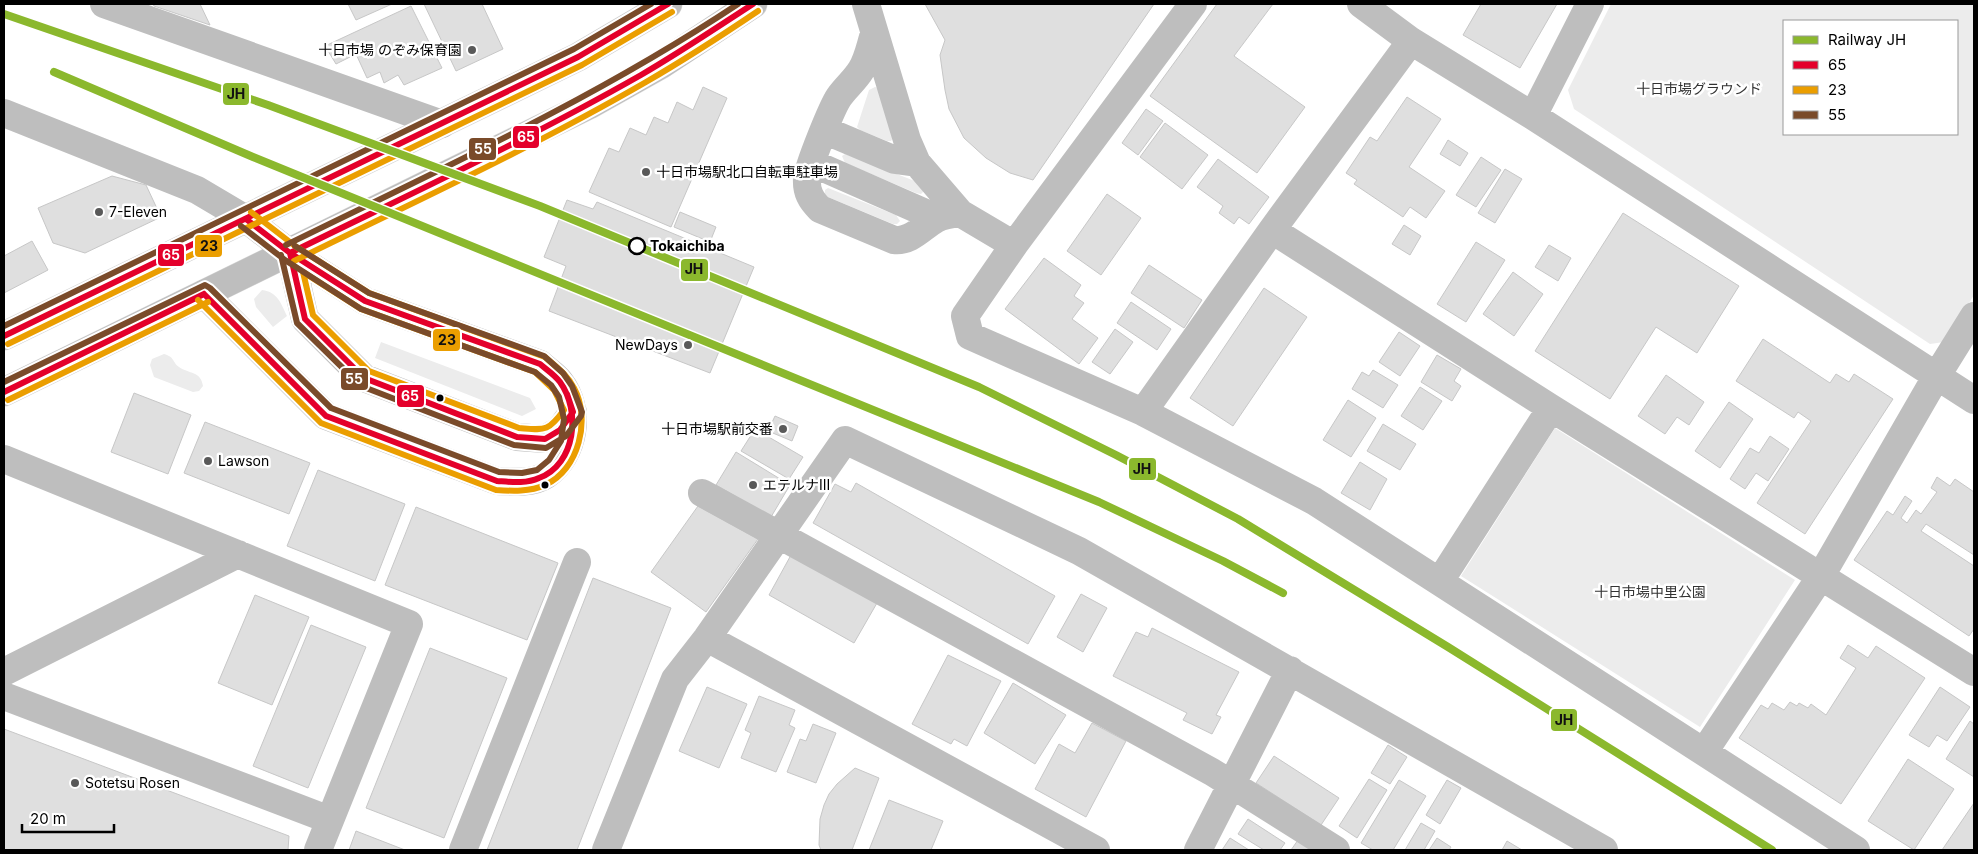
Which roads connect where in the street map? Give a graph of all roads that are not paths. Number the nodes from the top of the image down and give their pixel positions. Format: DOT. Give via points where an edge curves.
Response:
graph roads {
  1 [pos="104,4"];
  2 [pos="668,4"];
  3 [pos="754,4"];
  4 [pos="866,4"];
  5 [pos="1193,4"];
  6 [pos="1361,4"];
  7 [pos="1590,4"];
  8 [pos="874,34"];
  9 [pos="1412,41"];
  10 [pos="4,113"];
  11 [pos="1533,116"];
  12 [pos="433,129"];
  13 [pos="824,130"];
  14 [pos="917,163"];
  15 [pos="812,164"];
  16 [pos="947,209"];
  17 [pos="246,219"];
  18 [pos="1272,230"];
  19 [pos="1014,245"];
  20 [pos="290,253"];
  21 [pos="204,294"];
  22 [pos="1974,316"];
  23 [pos="4,336"];
  24 [pos="1936,376"];
  25 [pos="4,392"];
  26 [pos="1974,400"];
  27 [pos="1551,408"];
  28 [pos="573,412"];
  29 [pos="1144,412"];
  30 [pos="4,460"];
  31 [pos="702,493"];
  32 [pos="779,536"];
  33 [pos="238,554"];
  34 [pos="577,562"];
  35 [pos="1820,576"];
  36 [pos="1440,581"];
  37 [pos="707,638"];
  38 [pos="1290,670"];
  39 [pos="4,672"];
  40 [pos="1974,672"];
  41 [pos="4,696"];
  42 [pos="1704,752"];
  43 [pos="1232,784"];
  44 [pos="330,820"];
  45 [pos="318,850"];
  46 [pos="463,850"];
  47 [pos="606,850"];
  48 [pos="1096,850"];
  49 [pos="1198,850"];
  50 [pos="1336,850"];
  51 [pos="1604,850"];
  52 [pos="1856,850"];
  1 -- 12 [label="street"];
  2 -- 12 [label="street" via="578,57"];
  3 -- 20 [label="street" via="662,64 589,105"];
  4 -- 8 [label="street"];
  5 -- 19 [label="street"];
  6 -- 9 [label="street"];
  7 -- 11 [label="street"];
  8 -- 13 [label="street" via="862,68 840,96"];
  8 -- 14 [label="street"];
  9 -- 11 [label="street"];
  9 -- 18 [label="street"];
  10 -- 17 [label="street" via="197,190"];
  11 -- 24 [label="street"];
  12 -- 17 [label="street"];
  13 -- 14 [label="street" via="895,160"];
  13 -- 15 [label="street"];
  14 -- 16 [label="street"];
  15 -- 16 [label="street"];
  15 -- 16 [label="street" via="807,177 811,200 820,208 894,240 909,238"];
  16 -- 19 [label="street"];
  17 -- 20 [label="street"];
  17 -- 23 [label="street"];
  18 -- 27 [label="street"];
  18 -- 29 [label="street"];
  19 -- 29 [label="street" via="965,316 970,336"];
  20 -- 21 [label="street"];
  20 -- 28 [label="street" via="365,301 540,364 560,382"];
  20 -- 28 [label="street" via="305,319 364,378 517,438 545,438 560,430"];
  21 -- 25 [label="street"];
  21 -- 28 [label="street" via="326,416 497,480 521,483 546,475 565,455 572,433"];
  22 -- 24 [label="street"];
  24 -- 26 [label="street"];
  24 -- 35 [label="street"];
  27 -- 35 [label="street"];
  27 -- 36 [label="street"];
  29 -- 36 [label="street" via="1314,501"];
  30 -- 33 [label="street"];
  31 -- 32 [label="street"];
  32 -- 37 [label="street"];
  32 -- 38 [label="street" via="845,440 1079,551"];
  32 -- 43 [label="street"];
  33 -- 39 [label="street"];
  33 -- 44 [label="street" via="409,624"];
  34 -- 46 [label="street"];
  35 -- 40 [label="street"];
  35 -- 42 [label="street"];
  36 -- 42 [label="street"];
  37 -- 47 [label="street" via="675,679"];
  37 -- 48 [label="street"];
  38 -- 43 [label="street"];
  38 -- 51 [label="street"];
  41 -- 44 [label="street"];
  42 -- 52 [label="street"];
  43 -- 49 [label="street"];
  43 -- 50 [label="street"];
  44 -- 45 [label="street"];
}
